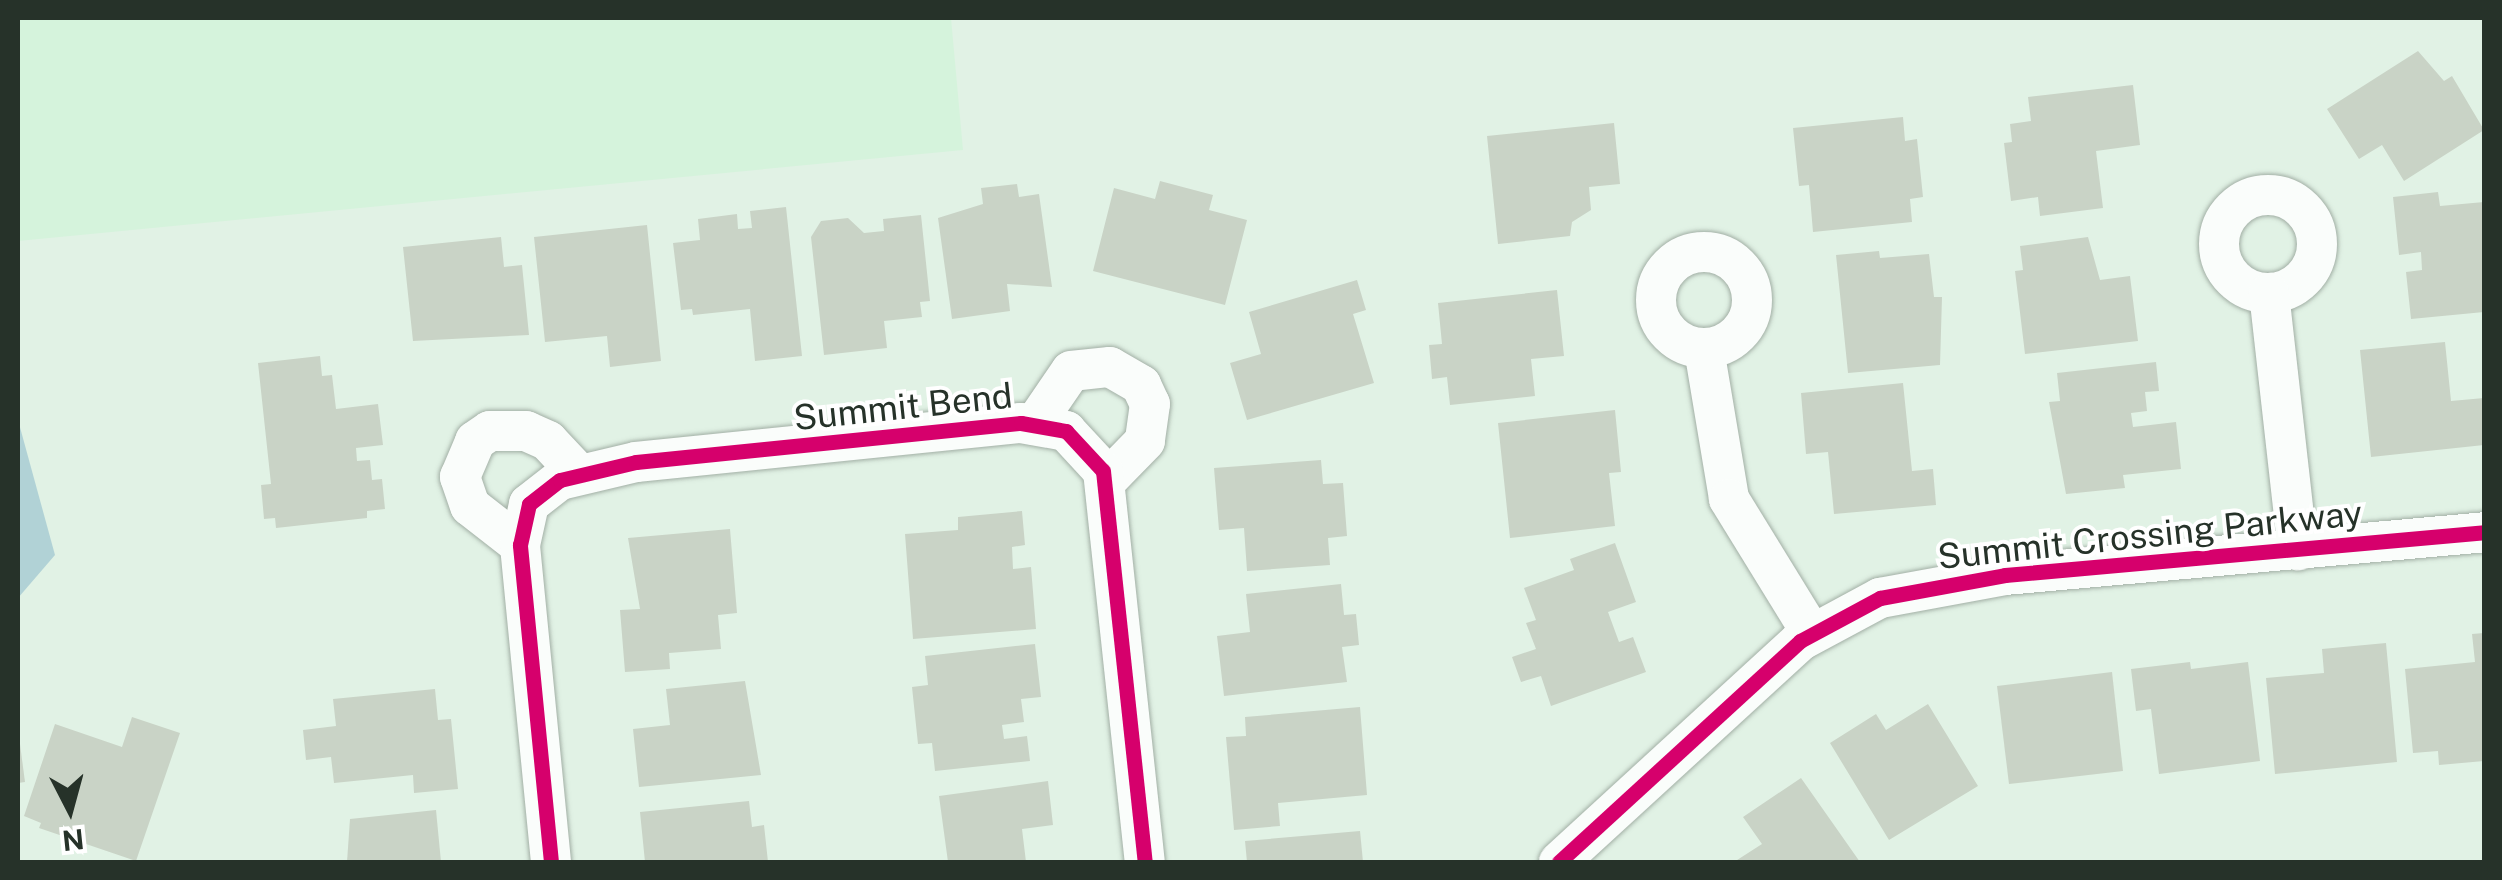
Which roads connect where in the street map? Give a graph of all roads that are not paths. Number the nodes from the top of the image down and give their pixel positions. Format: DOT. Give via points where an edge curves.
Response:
graph roads {
  1 [pos="2269,293"];
  2 [pos="1704,349"];
  3 [pos="1034,424"];
  4 [pos="579,474"];
  5 [pos="1106,482"];
  6 [pos="2484,532"];
  7 [pos="520,545"];
  8 [pos="2298,550"];
  9 [pos="1812,634"];
  10 [pos="551,862"];
  11 [pos="1145,862"];
  12 [pos="1559,862"];
  1 -- 8 [label="street"];
  2 -- 9 [label="street" via="1729,499"];
  3 -- 4 [label="street, Summit Bend" via="636,462"];
  3 -- 5 [label="street, Summit Bend" via="1078,438"];
  3 -- 5 [label="street, Summit Bend" via="1071,372 1110,367 1141,386 1150,404 1145,441"];
  4 -- 7 [label="street, Summit Bend" via="530,504"];
  4 -- 7 [label="street" via="548,441 526,432 490,431 475,441 460,477 470,506"];
  5 -- 11 [label="street, Summit Bend"];
  6 -- 8 [label="street, Summit Crossing Parkway"];
  7 -- 10 [label="street"];
  8 -- 9 [label="street, Summit Crossing Parkway" via="1930,586 1880,598"];
  9 -- 12 [label="street, Summit Crossing Parkway"];
}
